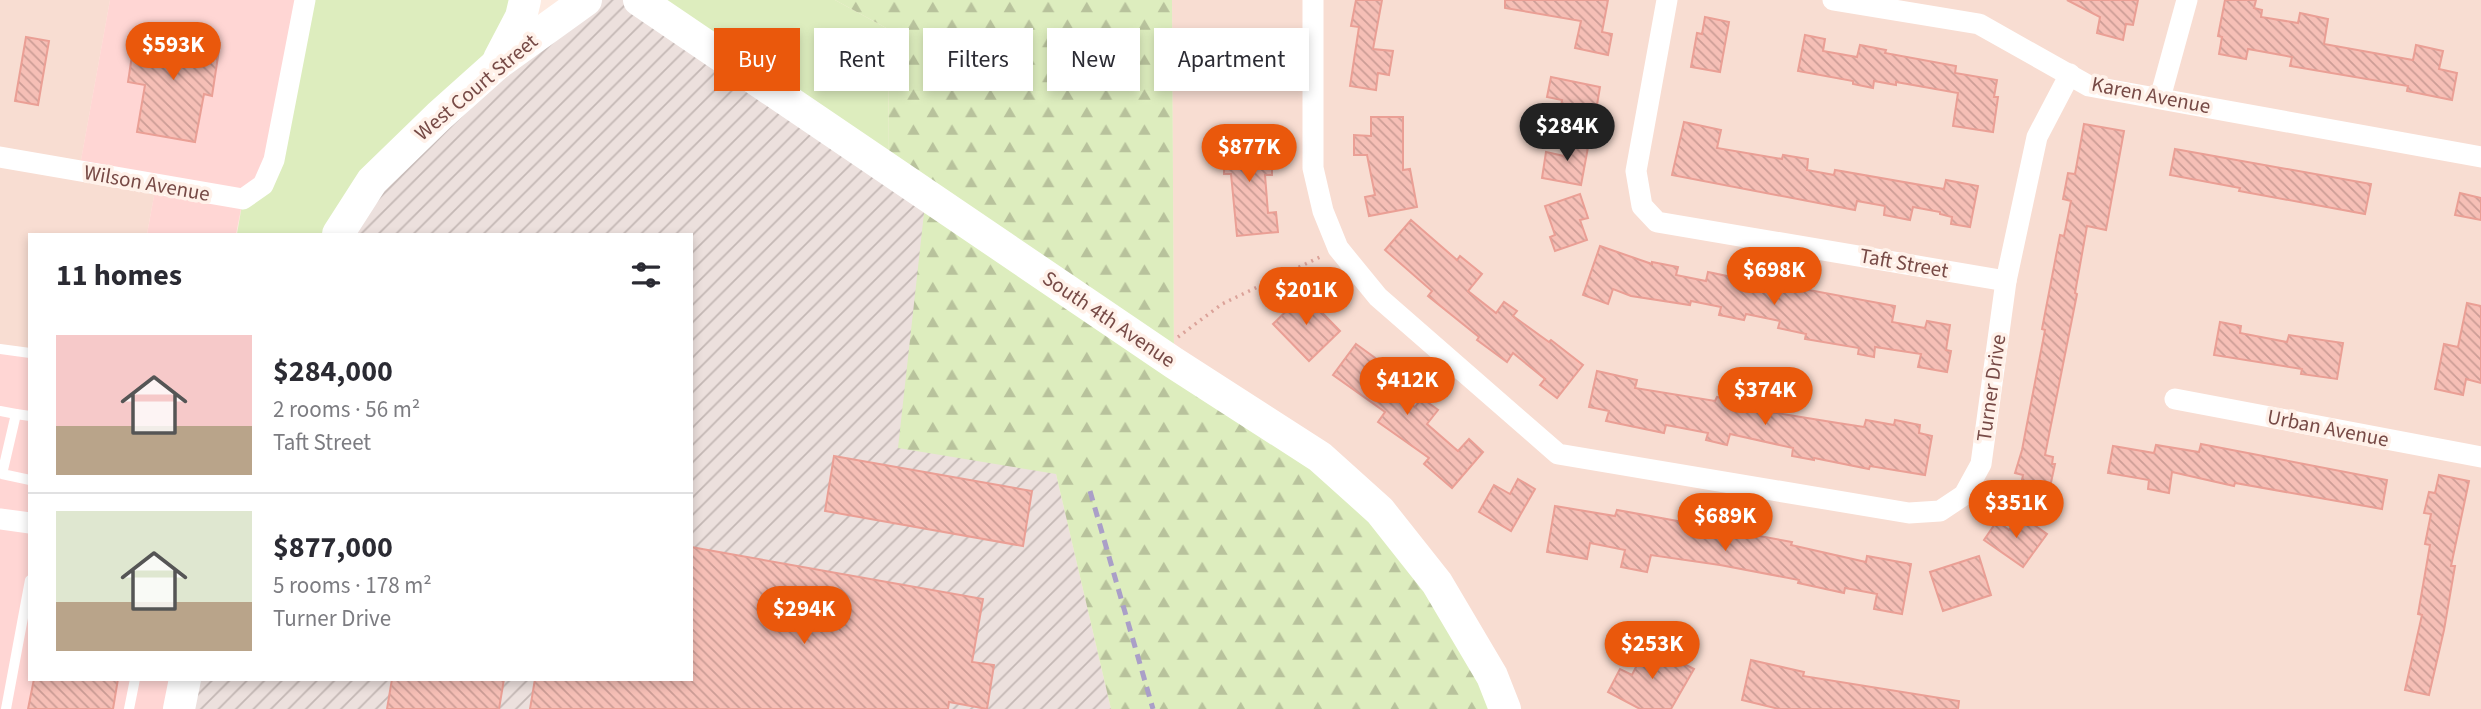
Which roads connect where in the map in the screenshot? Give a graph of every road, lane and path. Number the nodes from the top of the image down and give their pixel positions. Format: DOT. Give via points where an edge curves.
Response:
graph roads {
  1 [pos="305,0"];
  2 [pos="525,0"];
  3 [pos="586,0"];
  4 [pos="639,0"];
  5 [pos="1313,0"];
  6 [pos="1667,0"];
  7 [pos="1832,0"];
  8 [pos="2187,0"];
  9 [pos="496,65"];
  10 [pos="2070,74"];
  11 [pos="2160,98"];
  12 [pos="0,158"];
  13 [pos="2481,158"];
  14 [pos="339,233"];
  15 [pos="1338,248"];
  16 [pos="2006,281"];
  17 [pos="0,349"];
  18 [pos="28,353"];
  19 [pos="1174,363"];
  20 [pos="2175,399"];
  21 [pos="0,411"];
  22 [pos="16,414"];
  23 [pos="28,416"];
  24 [pos="2481,457"];
  25 [pos="1,474"];
  26 [pos="28,480"];
  27 [pos="0,519"];
  28 [pos="28,523"];
  29 [pos="28,591"];
  30 [pos="135,681"];
  31 [pos="185,681"];
  32 [pos="6,709"];
  33 [pos="130,709"];
  34 [pos="179,709"];
  35 [pos="1505,709"];
  1 -- 12 [label="street, Wilson Avenue" via="274,160 262,185 243,199"];
  2 -- 9 [label="street" via="522,18"];
  3 -- 9 [label="street, West Court Street"];
  4 -- 19 [label="street, South 4th Avenue"];
  5 -- 15 [label="street, Turner Drive" via="1313,168"];
  6 -- 16 [label="street, Taft Street" via="1636,171 1642,206 1657,222"];
  7 -- 10 [label="street, Karen Avenue" via="1979,24"];
  8 -- 11 [label="street"];
  9 -- 14 [label="street, West Court Street" via="372,181"];
  10 -- 11 [label="street, Karen Avenue" via="2089,86"];
  10 -- 16 [label="street, Turner Drive" via="2038,137"];
  11 -- 13 [label="street, Karen Avenue"];
  15 -- 16 [label="street, Turner Drive" via="1378,297 1558,454 1909,513 1940,511 1964,495 1981,464"];
  15 -- 19 [label="path" via="1222,304 1179,334"];
  17 -- 18 [label="lane"];
  19 -- 35 [label="street, South 4th Avenue" via="1320,457 1380,511 1437,583 1492,676"];
  20 -- 24 [label="street, Urban Avenue"];
  21 -- 22 [label="lane"];
  22 -- 23 [label="lane"];
  22 -- 25 [label="lane"];
  25 -- 26 [label="lane"];
  27 -- 28 [label="street"];
  29 -- 32 [label="lane"];
  30 -- 33 [label="lane"];
  31 -- 34 [label="street"];
}
